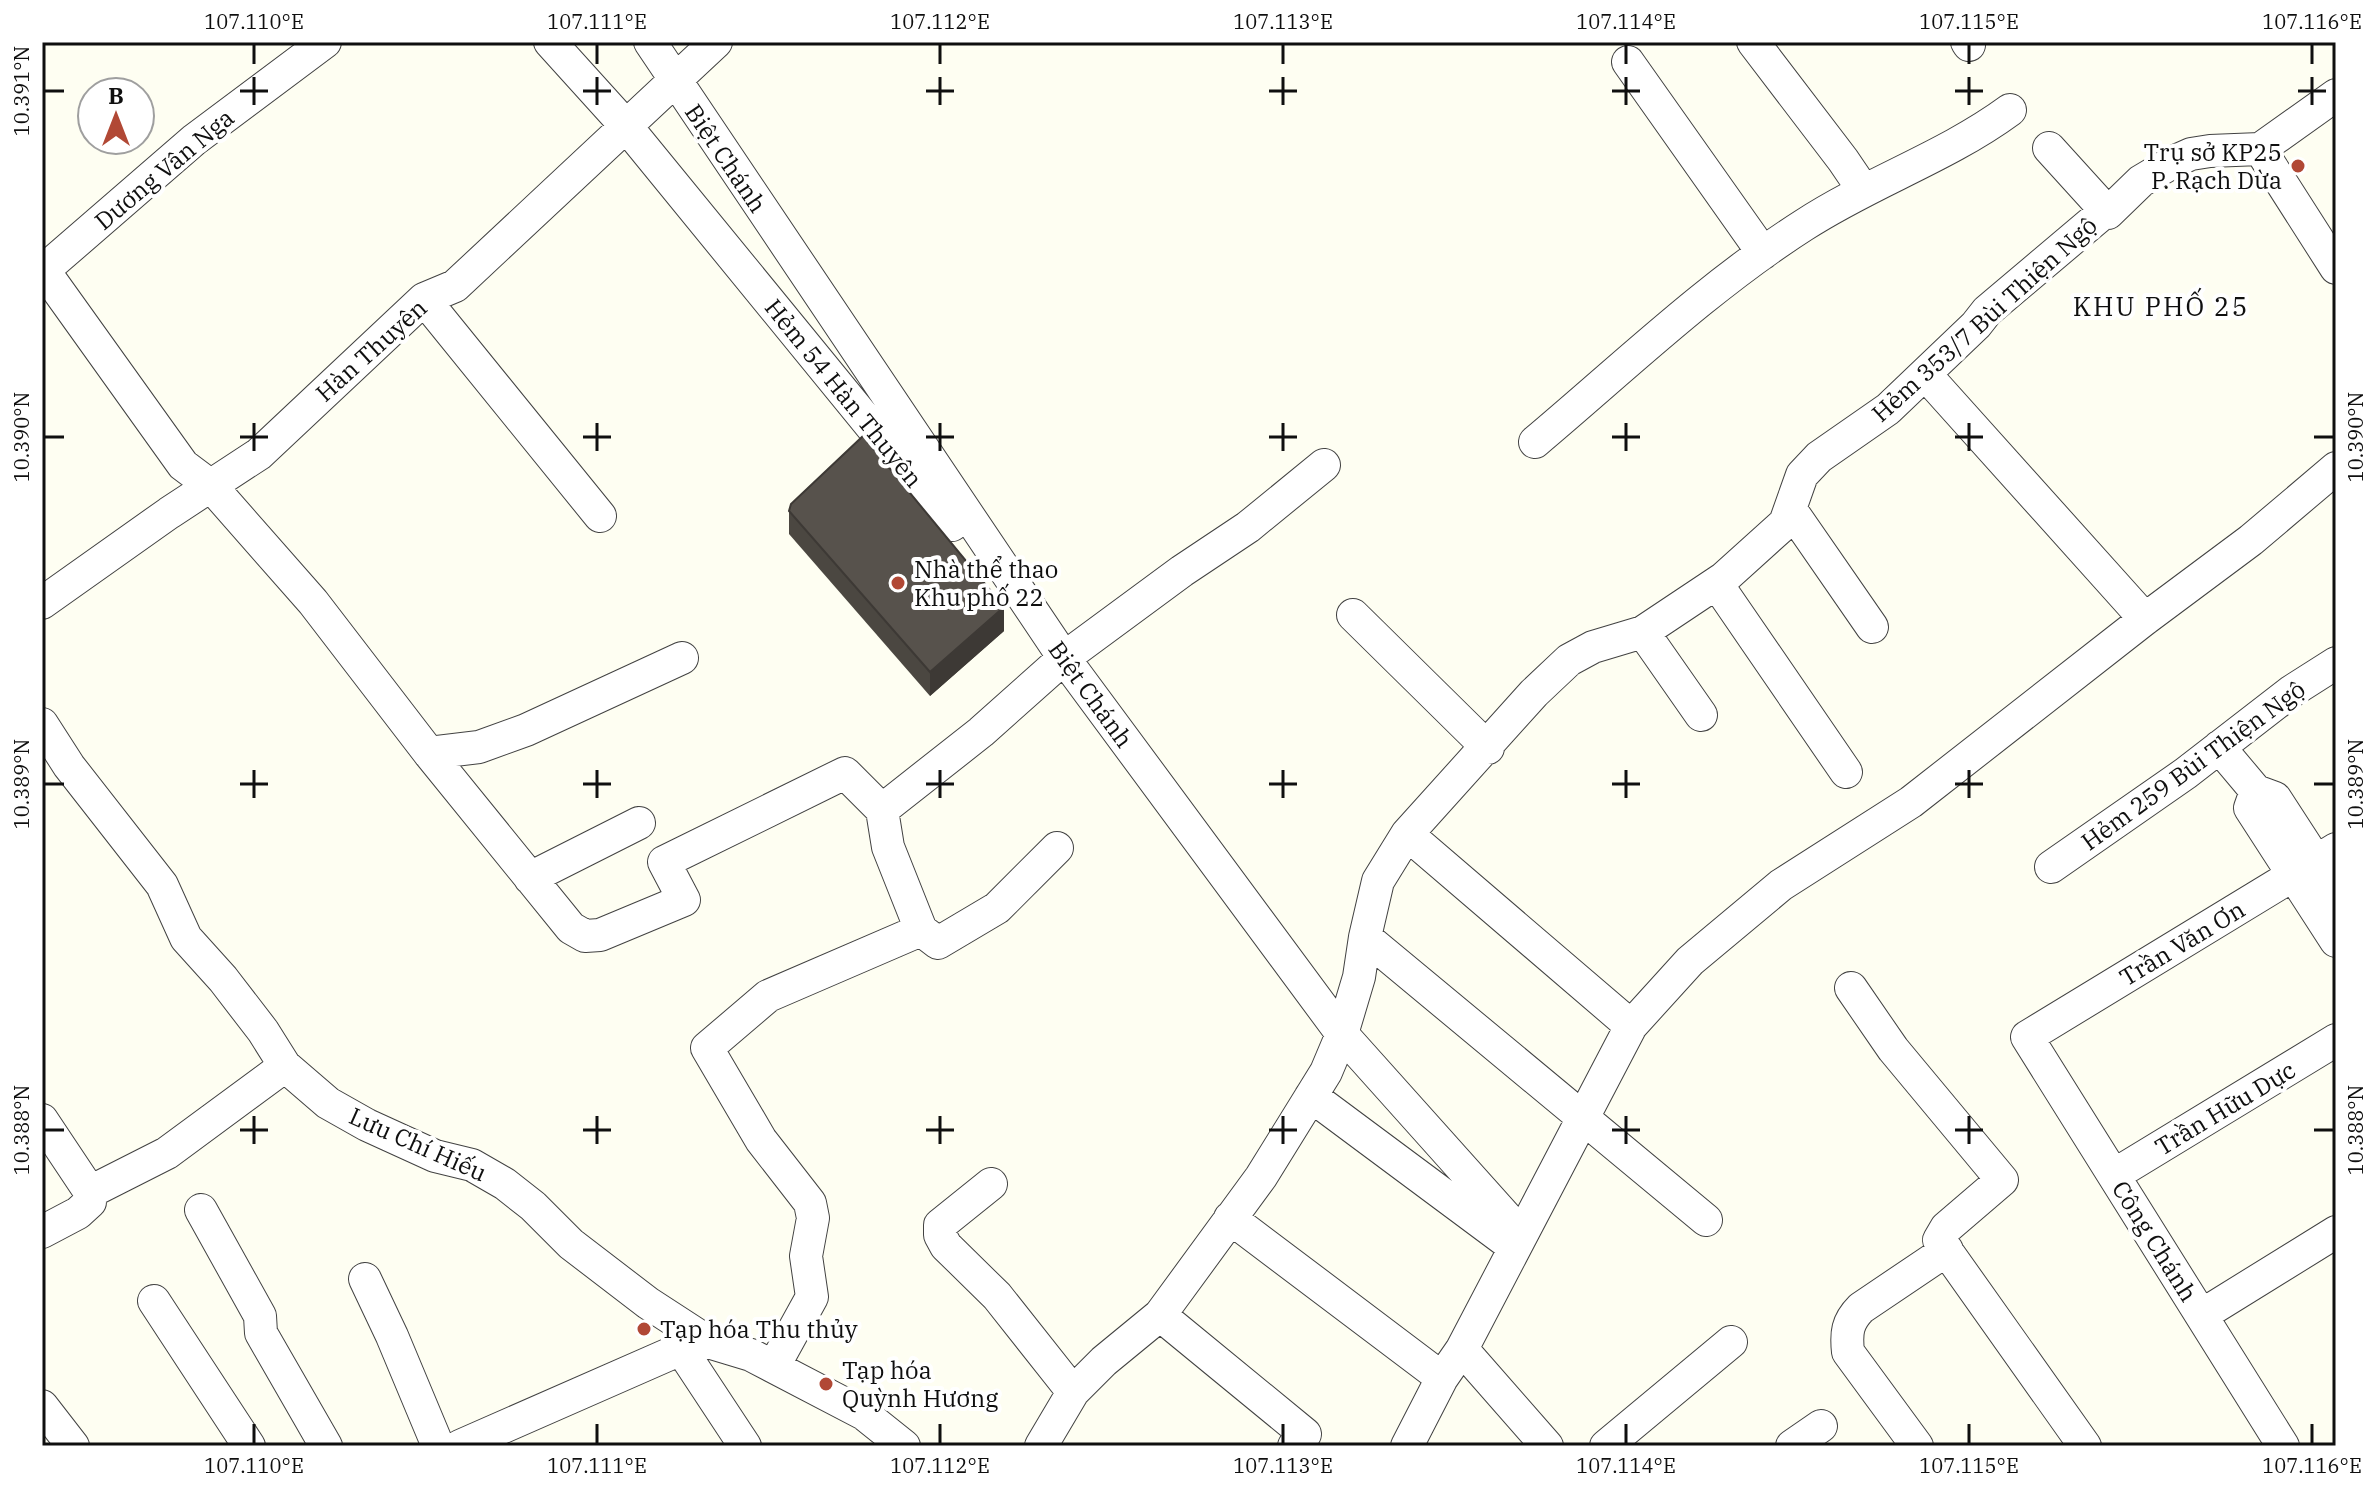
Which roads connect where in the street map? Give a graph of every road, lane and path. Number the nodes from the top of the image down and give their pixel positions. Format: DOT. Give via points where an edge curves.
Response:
graph roads {
  1 [pos="325,42"];
  2 [pos="550,42"];
  3 [pos="650,42"];
  4 [pos="716,42"];
  5 [pos="1753,42"];
  6 [pos="1628,62"];
  7 [pos="673,80"];
  8 [pos="2336,95"];
  9 [pos="2010,110"];
  10 [pos="626,126"];
  11 [pos="2049,148"];
  12 [pos="2260,149"];
  13 [pos="1864,191"];
  14 [pos="2108,213"];
  15 [pos="1763,253"];
  16 [pos="2336,268"];
  17 [pos="44,274"];
  18 [pos="424,299"];
  19 [pos="1925,374"];
  20 [pos="1535,442"];
  21 [pos="1324,465"];
  22 [pos="2336,468"];
  23 [pos="211,486"];
  24 [pos="1791,510"];
  25 [pos="600,516"];
  26 [pos="1717,584"];
  27 [pos="42,603"];
  28 [pos="1353,615"];
  29 [pos="2145,619"];
  30 [pos="1872,627"];
  31 [pos="1643,632"];
  32 [pos="682,658"];
  33 [pos="1064,658"];
  34 [pos="2336,663"];
  35 [pos="1701,715"];
  36 [pos="42,724"];
  37 [pos="2219,747"];
  38 [pos="1488,748"];
  39 [pos="429,753"];
  40 [pos="1846,772"];
  41 [pos="882,810"];
  42 [pos="639,823"];
  43 [pos="1407,834"];
  44 [pos="1057,848"];
  45 [pos="2315,861"];
  46 [pos="2051,867"];
  47 [pos="530,878"];
  48 [pos="2336,892"];
  49 [pos="921,930"];
  50 [pos="1365,937"];
  51 [pos="2336,941"];
  52 [pos="1851,988"];
  53 [pos="1631,1026"];
  54 [pos="1342,1034"];
  55 [pos="2027,1037"];
  56 [pos="2336,1040"];
  57 [pos="285,1066"];
  58 [pos="1311,1096"];
  59 [pos="42,1120"];
  60 [pos="1583,1120"];
  61 [pos="2114,1175"];
  62 [pos="991,1184"];
  63 [pos="90,1192"];
  64 [pos="201,1210"];
  65 [pos="1230,1218"];
  66 [pos="1706,1220"];
  67 [pos="42,1232"];
  68 [pos="2336,1232"];
  69 [pos="1518,1241"];
  70 [pos="1947,1250"];
  71 [pos="365,1279"];
  72 [pos="154,1301"];
  73 [pos="1160,1315"];
  74 [pos="2202,1315"];
  75 [pos="1731,1342"];
  76 [pos="695,1346"];
  77 [pos="1462,1349"];
  78 [pos="774,1366"];
  79 [pos="1442,1378"];
  80 [pos="1073,1392"];
  81 [pos="42,1406"];
  82 [pos="1821,1426"];
  83 [pos="738,1444"];
  84 [pos="73,1446"];
  85 [pos="249,1446"];
  86 [pos="326,1446"];
  87 [pos="438,1446"];
  88 [pos="460,1446"];
  89 [pos="904,1446"];
  90 [pos="1041,1446"];
  91 [pos="1294,1446"];
  92 [pos="1407,1446"];
  93 [pos="1547,1446"];
  94 [pos="1606,1446"];
  95 [pos="1792,1446"];
  96 [pos="1917,1446"];
  97 [pos="2085,1446"];
  98 [pos="2283,1446"];
  1 -- 17 [label="street, Dương Vân Nga" via="194,140"];
  2 -- 10 [label="street, Hẻm 54 Hàn Thuyên"];
  3 -- 7 [label="street, Biệt Chánh"];
  4 -- 7 [label="street, Hàn Thuyên"];
  5 -- 13 [label="street"];
  6 -- 15 [label="street"];
  7 -- 10 [label="street, Hàn Thuyên"];
  7 -- 33 [label="street, Biệt Chánh"];
  8 -- 12 [label="street"];
  9 -- 13 [label="street" via="1952,148"];
  10 -- 18 [label="street, Hàn Thuyên" via="455,286"];
  10 -- 33 [label="street, Hẻm 54 Hàn Thuyên"];
  11 -- 14 [label="street"];
  12 -- 14 [label="street, Hẻm 353/7 Bùi Thiện Ngộ" via="2191,154 2141,181"];
  12 -- 16 [label="street"];
  13 -- 15 [label="street"];
  14 -- 19 [label="street, Hẻm 353/7 Bùi Thiện Ngộ" via="1987,311"];
  15 -- 20 [label="street"];
  17 -- 23 [label="street" via="183,465"];
  18 -- 23 [label="street, Hàn Thuyên" via="259,454"];
  18 -- 25 [label="street"];
  19 -- 24 [label="street, Hẻm 353/7 Bùi Thiện Ngộ" via="1888,409 1819,457 1795,487"];
  19 -- 29 [label="street"];
  21 -- 33 [label="street" via="1248,527"];
  22 -- 29 [label="street"];
  23 -- 27 [label="street, Hàn Thuyên"];
  23 -- 39 [label="street" via="313,602"];
  24 -- 26 [label="street, Hẻm 353/7 Bùi Thiện Ngộ" via="1774,535"];
  24 -- 30 [label="street"];
  26 -- 31 [label="street, Hẻm 353/7 Bùi Thiện Ngộ"];
  26 -- 40 [label="street"];
  28 -- 38 [label="street"];
  29 -- 53 [label="street" via="1911,802 1764,900 1690,961"];
  31 -- 35 [label="street"];
  31 -- 38 [label="street, Hẻm 353/7 Bùi Thiện Ngộ" via="1569,660"];
  32 -- 39 [label="street" via="526,730 479,747"];
  33 -- 41 [label="street"];
  33 -- 54 [label="street, Biệt Chánh"];
  34 -- 37 [label="street, Hẻm 259 Bùi Thiện Ngộ"];
  36 -- 57 [label="street, Lưu Chí Hiếu" via="162,885 186,938 223,979"];
  37 -- 45 [label="street" via="2256,791 2275,798"];
  37 -- 46 [label="street, Hẻm 259 Bùi Thiện Ngộ"];
  38 -- 43 [label="street, Hẻm 353/7 Bùi Thiện Ngộ"];
  39 -- 47 [label="street"];
  41 -- 47 [label="street" via="845,773 664,862 684,900 600,935 585,936 571,928"];
  41 -- 49 [label="street" via="888,847"];
  42 -- 47 [label="street"];
  43 -- 50 [label="street, Hẻm 353/7 Bùi Thiện Ngộ" via="1378,881"];
  43 -- 53 [label="street"];
  44 -- 49 [label="street" via="997,908 938,943"];
  45 -- 48 [label="street"];
  45 -- 51 [label="street"];
  45 -- 55 [label="street, Trần Văn Ơn"];
  49 -- 78 [label="street" via="768,996 707,1048 761,1140 810,1203 813,1218 806,1256 812,1297"];
  50 -- 54 [label="street, Hẻm 353/7 Bùi Thiện Ngộ"];
  50 -- 60 [label="street"];
  52 -- 70 [label="street" via="1893,1049 2002,1180 1946,1228 1939,1240"];
  53 -- 60 [label="street"];
  54 -- 58 [label="street, Hẻm 353/7 Bùi Thiện Ngộ"];
  54 -- 69 [label="street, Biệt Chánh"];
  55 -- 61 [label="street, Công Chánh"];
  56 -- 61 [label="street, Trần Hữu Dực"];
  57 -- 63 [label="street" via="167,1153"];
  57 -- 76 [label="street, Lưu Chí Hiếu" via="328,1103 367,1125 435,1156 472,1165 505,1184"];
  58 -- 65 [label="street, Hẻm 353/7 Bùi Thiện Ngộ"];
  58 -- 69 [label="street"];
  59 -- 63 [label="street"];
  60 -- 66 [label="street"];
  60 -- 69 [label="street"];
  61 -- 74 [label="street, Công Chánh"];
  62 -- 80 [label="street" via="940,1225 940,1235 997,1296"];
  63 -- 67 [label="street" via="84,1208"];
  64 -- 86 [label="street" via="260,1316 261,1333"];
  65 -- 73 [label="street, Hẻm 353/7 Bùi Thiện Ngộ"];
  65 -- 79 [label="street"];
  68 -- 74 [label="street"];
  69 -- 77 [label="street"];
  70 -- 96 [label="street" via="1861,1308 1846,1333 1848,1352"];
  70 -- 97 [label="street"];
  71 -- 87 [label="street"];
  72 -- 85 [label="street"];
  73 -- 80 [label="street, Hẻm 353/7 Bùi Thiện Ngộ"];
  73 -- 91 [label="street" via="1305,1434"];
  74 -- 98 [label="street, Công Chánh"];
  75 -- 94 [label="street"];
  76 -- 78 [label="street, Lưu Chí Hiếu" via="751,1355"];
  76 -- 83 [label="street"];
  76 -- 88 [label="street"];
  77 -- 79 [label="street"];
  77 -- 93 [label="street"];
  78 -- 89 [label="street, Lưu Chí Hiếu" via="864,1414"];
  79 -- 92 [label="street"];
  80 -- 90 [label="street, Hẻm 353/7 Bùi Thiện Ngộ"];
  81 -- 84 [label="street"];
  82 -- 95 [label="street"];
}
